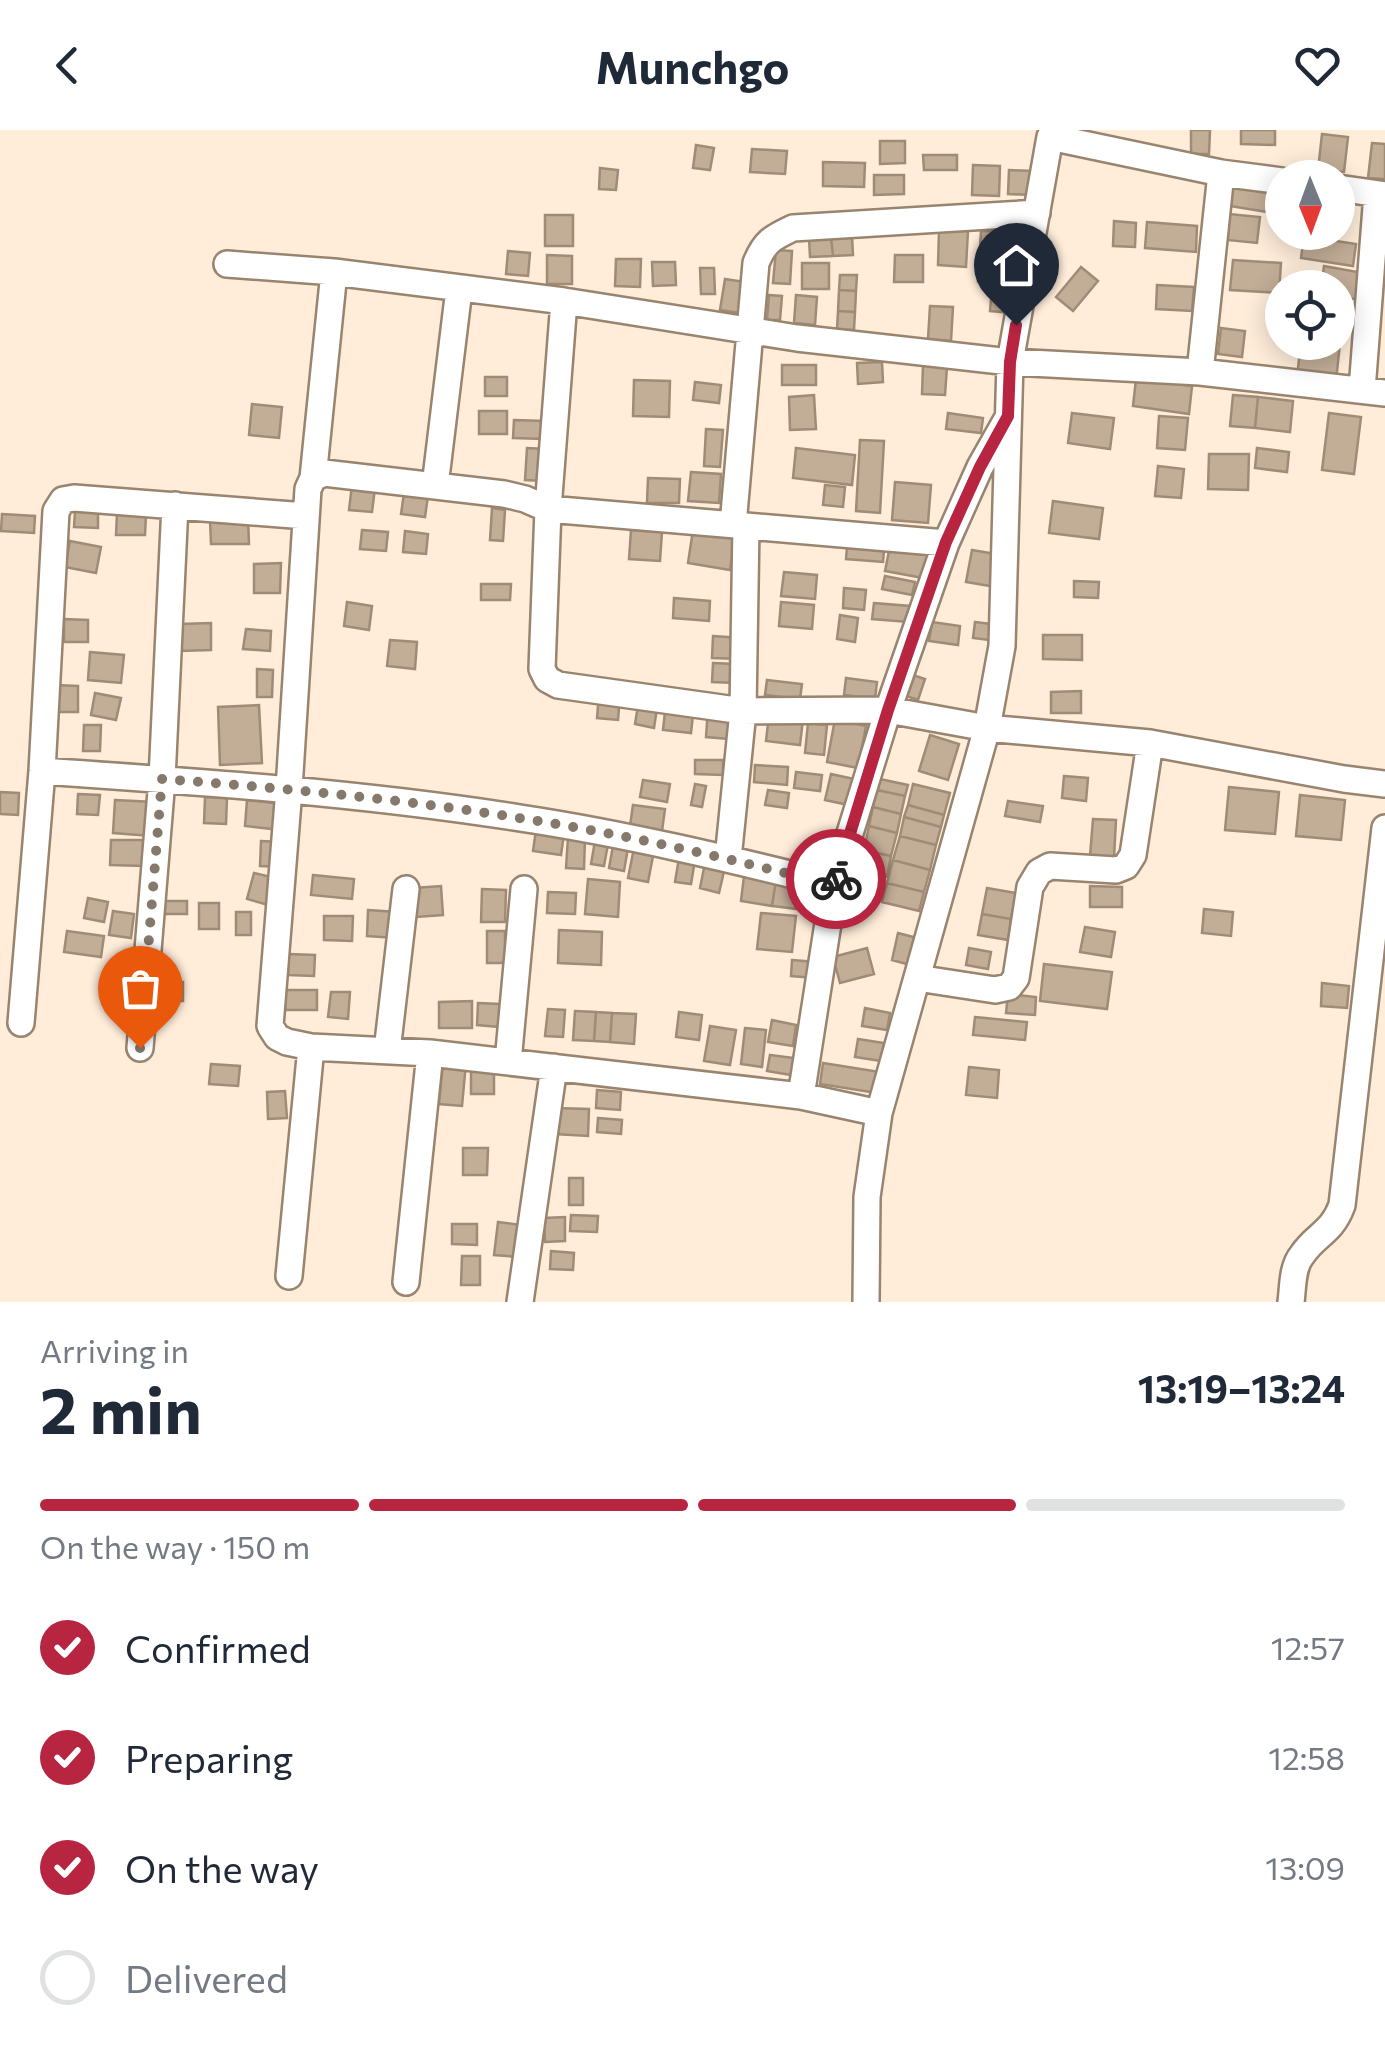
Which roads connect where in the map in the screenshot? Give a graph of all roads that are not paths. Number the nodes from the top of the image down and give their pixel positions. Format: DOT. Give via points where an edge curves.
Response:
graph roads {
  1 [pos="1221,172"];
  2 [pos="1265,178"];
  3 [pos="1355,190"];
  4 [pos="1381,194"];
  5 [pos="1037,213"];
  6 [pos="227,264"];
  7 [pos="334,272"];
  8 [pos="460,289"];
  9 [pos="564,301"];
  10 [pos="750,331"];
  11 [pos="1010,362"];
  12 [pos="1200,372"];
  13 [pos="1373,391"];
  14 [pos="1008,416"];
  15 [pos="314,478"];
  16 [pos="435,486"];
  17 [pos="175,505"];
  18 [pos="548,509"];
  19 [pos="306,516"];
  20 [pos="739,525"];
  21 [pos="946,542"];
  22 [pos="743,710"];
  23 [pos="888,710"];
  24 [pos="987,728"];
  25 [pos="1150,743"];
  26 [pos="42,771"];
  27 [pos="162,779"];
  28 [pos="1385,784"];
  29 [pos="288,789"];
  30 [pos="1385,828"];
  31 [pos="728,858"];
  32 [pos="834,885"];
  33 [pos="524,889"];
  34 [pos="406,890"];
  35 [pos="917,978"];
  36 [pos="21,1024"];
  37 [pos="312,1047"];
  38 [pos="140,1048"];
  39 [pos="387,1051"];
  40 [pos="430,1052"];
  41 [pos="508,1062"];
  42 [pos="554,1067"];
  43 [pos="801,1096"];
  44 [pos="879,1113"];
  45 [pos="290,1276"];
  46 [pos="406,1282"];
  47 [pos="520,1302"];
  48 [pos="866,1302"];
  49 [pos="1291,1302"];
  1 -- 2 [label="street"];
  1 -- 5 [label="street" via="1050,137"];
  1 -- 12 [label="street"];
  3 -- 4 [label="street"];
  4 -- 13 [label="street"];
  5 -- 10 [label="street" via="793,228 763,246"];
  5 -- 11 [label="street"];
  6 -- 7 [label="street"];
  7 -- 8 [label="street"];
  7 -- 15 [label="street"];
  8 -- 9 [label="street"];
  8 -- 16 [label="street"];
  9 -- 10 [label="street"];
  9 -- 18 [label="street"];
  10 -- 11 [label="street"];
  10 -- 20 [label="street"];
  11 -- 12 [label="street"];
  11 -- 14 [label="street"];
  12 -- 13 [label="street"];
  14 -- 21 [label="street"];
  14 -- 24 [label="street" via="1002,646"];
  15 -- 16 [label="street"];
  15 -- 19 [label="street"];
  16 -- 18 [label="street" via="504,494"];
  17 -- 19 [label="street"];
  17 -- 26 [label="street" via="74,498 62,500 56,511"];
  17 -- 27 [label="street"];
  18 -- 20 [label="street"];
  18 -- 22 [label="street" via="542,668 547,679"];
  19 -- 29 [label="street"];
  20 -- 21 [label="street"];
  20 -- 22 [label="street"];
  21 -- 23 [label="street"];
  22 -- 23 [label="street"];
  22 -- 31 [label="street"];
  23 -- 24 [label="street"];
  23 -- 32 [label="street"];
  24 -- 25 [label="street"];
  24 -- 35 [label="street"];
  25 -- 28 [label="street"];
  25 -- 35 [label="street" via="1133,854 1116,870 1050,866 1039,872 1009,987"];
  26 -- 27 [label="street"];
  26 -- 36 [label="street"];
  27 -- 29 [label="street"];
  27 -- 38 [label="street"];
  29 -- 31 [label="street" via="521,818"];
  29 -- 37 [label="street" via="270,1026 286,1042"];
  30 -- 49 [label="street" via="1342,1205 1332,1226 1301,1255"];
  31 -- 32 [label="street"];
  32 -- 43 [label="street"];
  33 -- 41 [label="street"];
  34 -- 39 [label="street"];
  35 -- 44 [label="street"];
  37 -- 39 [label="street"];
  37 -- 45 [label="street"];
  39 -- 40 [label="street"];
  40 -- 41 [label="street"];
  40 -- 46 [label="street"];
  41 -- 42 [label="street"];
  42 -- 43 [label="street"];
  42 -- 47 [label="street"];
  43 -- 44 [label="street"];
  44 -- 48 [label="street" via="868,1197"];
}
